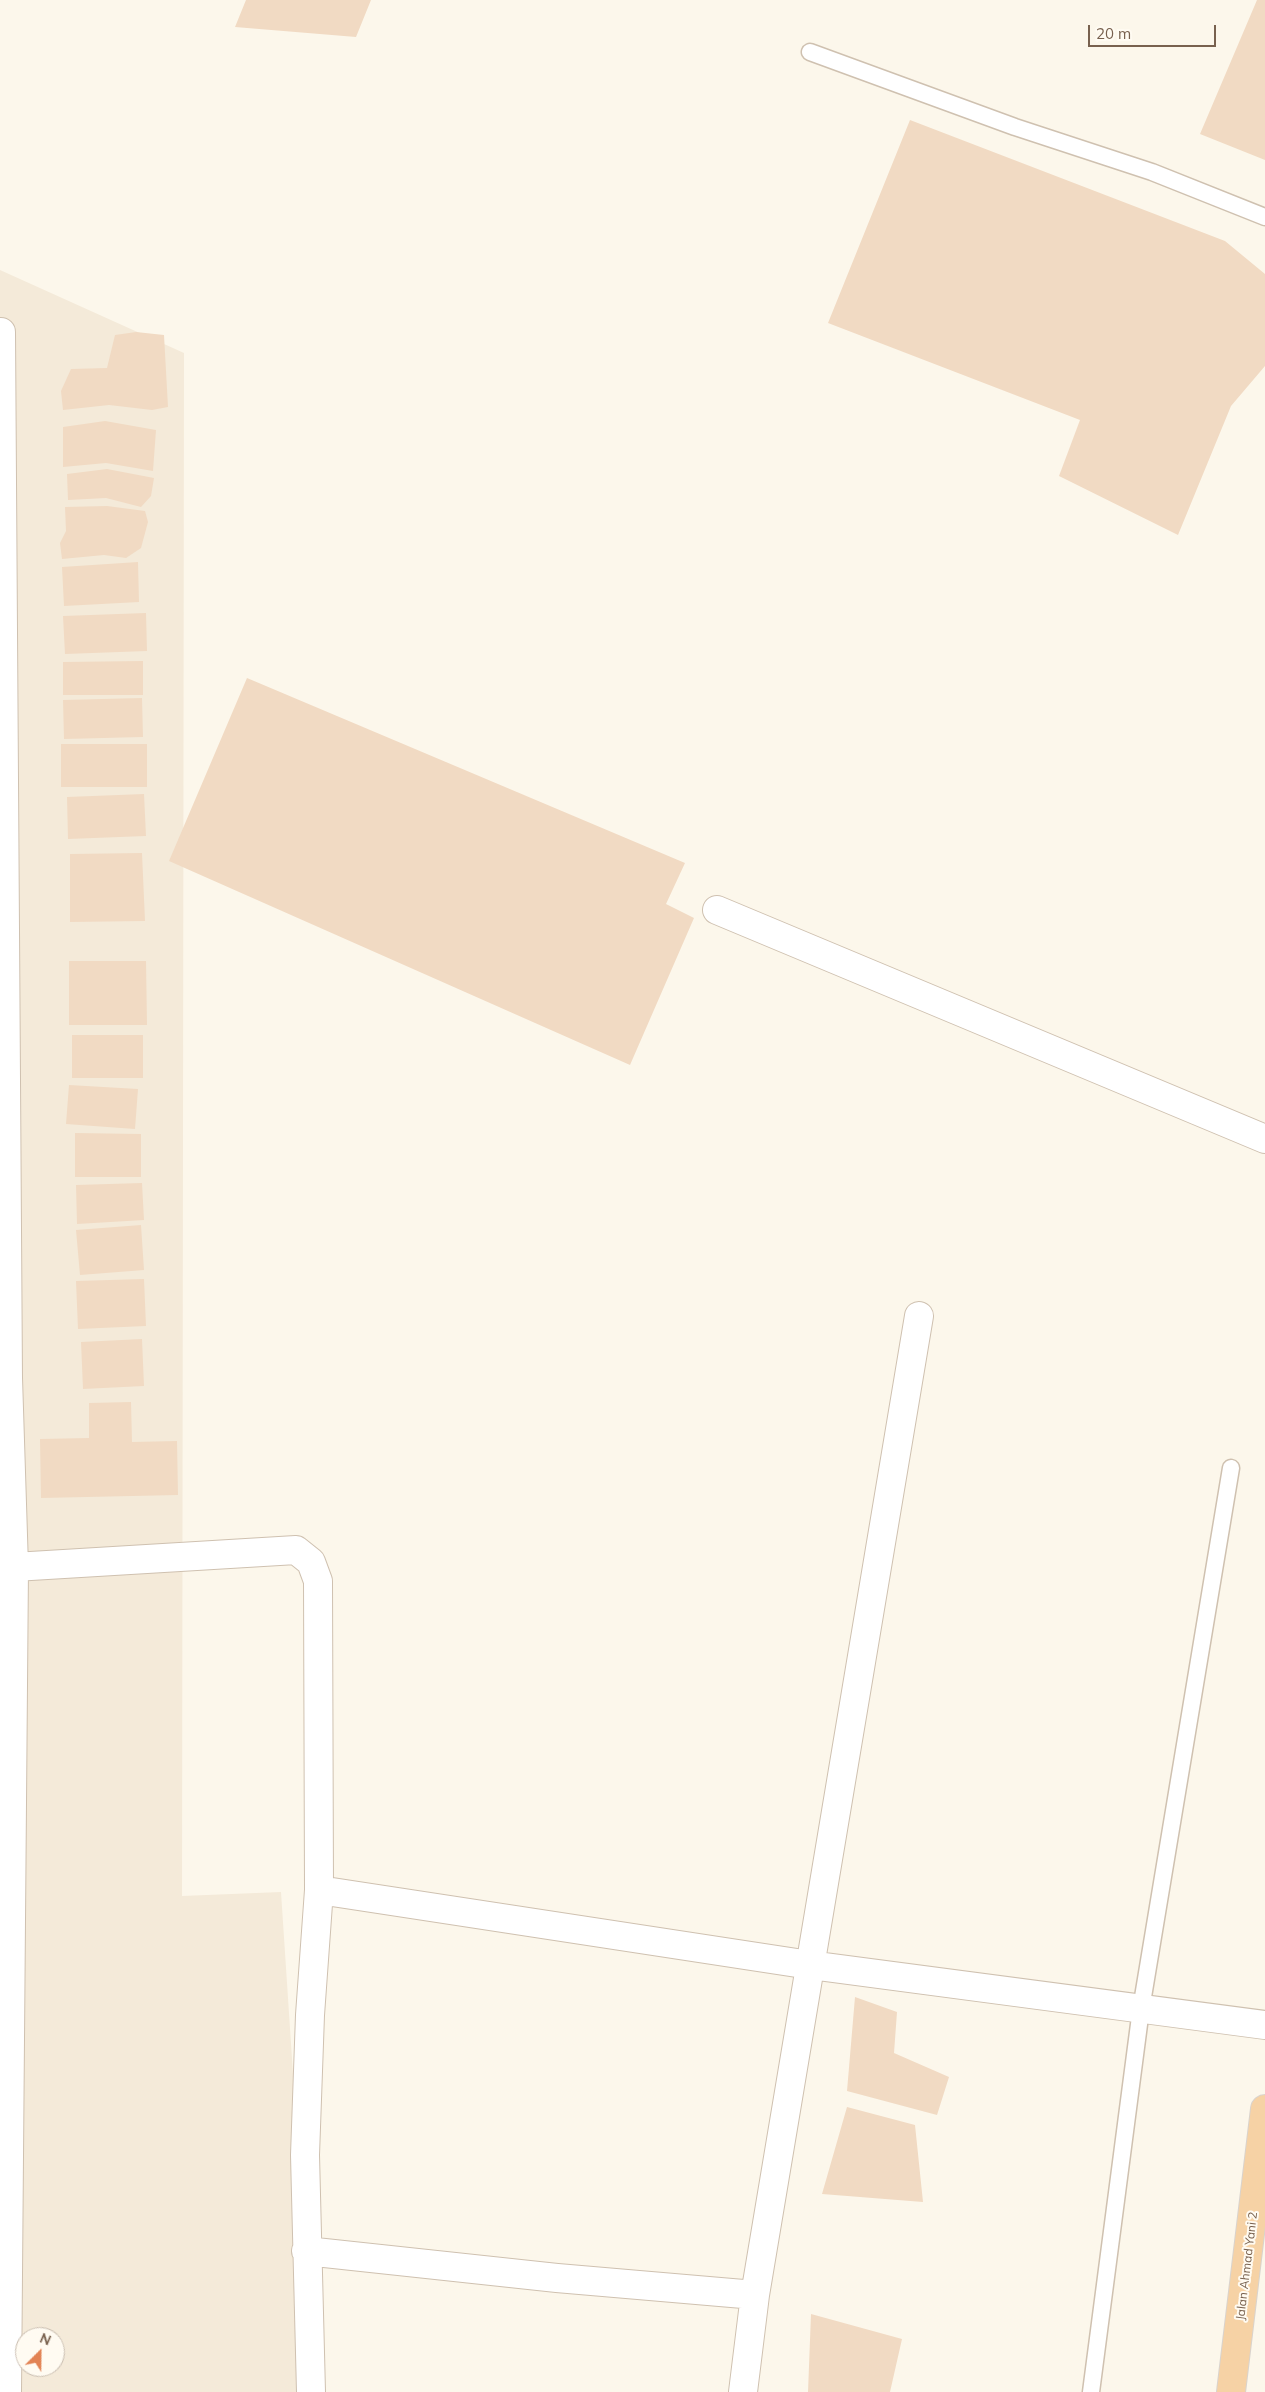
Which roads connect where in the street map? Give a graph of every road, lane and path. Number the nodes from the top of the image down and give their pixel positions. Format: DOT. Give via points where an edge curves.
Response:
graph roads {
  1 [pos="810,52"];
  2 [pos="1265,217"];
  3 [pos="1,332"];
  4 [pos="717,910"];
  5 [pos="1265,1139"];
  6 [pos="919,1316"];
  7 [pos="1231,1468"];
  8 [pos="14,1567"];
  9 [pos="319,1890"];
  10 [pos="810,1964"];
  11 [pos="1141,2009"];
  12 [pos="1265,2025"];
  13 [pos="1265,2109"];
  14 [pos="306,2251"];
  15 [pos="755,2295"];
  16 [pos="7,2392"];
  17 [pos="310,2392"];
  18 [pos="744,2392"];
  19 [pos="1091,2392"];
  20 [pos="1231,2392"];
  1 -- 2 [label="lane" via="1015,127 1152,172"];
  3 -- 8 [label="street" via="8,1378"];
  4 -- 5 [label="street"];
  6 -- 10 [label="street"];
  7 -- 11 [label="lane"];
  8 -- 9 [label="street" via="296,1550 311,1562 318,1581"];
  8 -- 16 [label="street"];
  9 -- 10 [label="street"];
  9 -- 14 [label="street" via="310,2015"];
  10 -- 11 [label="street"];
  10 -- 15 [label="street"];
  11 -- 12 [label="street"];
  11 -- 19 [label="lane"];
  13 -- 20 [label="highway, Jalan Ahmad Yani 2"];
  14 -- 15 [label="street"];
  14 -- 17 [label="street"];
  15 -- 18 [label="street"];
}
